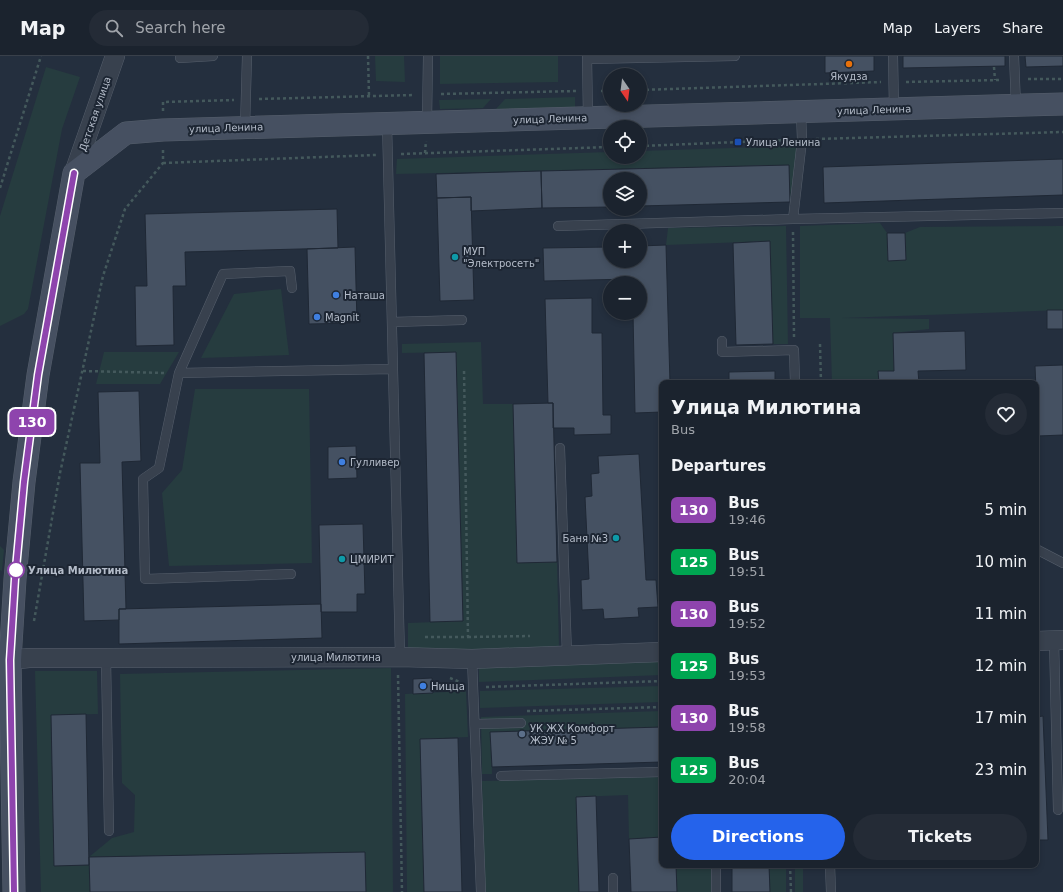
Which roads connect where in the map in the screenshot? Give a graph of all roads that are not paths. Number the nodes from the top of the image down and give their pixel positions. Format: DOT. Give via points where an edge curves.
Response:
graph roads {
  1 [pos="115,56"];
  2 [pos="214,56"];
  3 [pos="247,56"];
  4 [pos="428,56"];
  5 [pos="735,56"];
  6 [pos="893,56"];
  7 [pos="1014,56"];
  8 [pos="587,57"];
  9 [pos="180,58"];
  10 [pos="1063,104"];
  11 [pos="1016,106"];
  12 [pos="894,109"];
  13 [pos="801,112"];
  14 [pos="588,118"];
  15 [pos="428,122"];
  16 [pos="388,123"];
  17 [pos="245,128"];
  18 [pos="74,173"];
  19 [pos="1063,213"];
  20 [pos="792,219"];
  21 [pos="558,226"];
  22 [pos="292,288"];
  23 [pos="462,320"];
  24 [pos="392,322"];
  25 [pos="722,341"];
  26 [pos="393,369"];
  27 [pos="179,374"];
  28 [pos="795,380"];
  29 [pos="560,448"];
  30 [pos="1039,551"];
  31 [pos="1063,563"];
  32 [pos="291,574"];
  33 [pos="1051,640"];
  34 [pos="659,652"];
  35 [pos="567,655"];
  36 [pos="400,657"];
  37 [pos="106,658"];
  38 [pos="20,659"];
  39 [pos="472,659"];
  40 [pos="521,723"];
  41 [pos="475,724"];
  42 [pos="659,772"];
  43 [pos="501,776"];
  44 [pos="1058,810"];
  45 [pos="109,831"];
  46 [pos="716,868"];
  47 [pos="830,868"];
  48 [pos="613,878"];
  49 [pos="14,892"];
  50 [pos="481,892"];
  51 [pos="613,892"];
  52 [pos="716,892"];
  53 [pos="831,892"];
  1 -- 18 [label="street, Детская улица"];
  2 -- 9 [label="lane"];
  3 -- 17 [label="lane"];
  4 -- 15 [label="lane"];
  5 -- 8 [label="lane"];
  6 -- 12 [label="lane"];
  7 -- 11 [label="lane"];
  8 -- 14 [label="lane"];
  10 -- 11 [label="main road, улица Ленина"];
  11 -- 12 [label="main road, улица Ленина"];
  12 -- 13 [label="main road, улица Ленина"];
  13 -- 14 [label="main road, улица Ленина"];
  13 -- 20 [label="lane" via="802,140"];
  14 -- 15 [label="main road, улица Ленина"];
  15 -- 16 [label="main road, улица Ленина"];
  16 -- 17 [label="main road, улица Ленина"];
  16 -- 24 [label="lane"];
  17 -- 18 [label="main road, улица Ленина" via="126,133"];
  18 -- 38 [label="main road" via="37,382 24,482"];
  19 -- 20 [label="lane"];
  20 -- 21 [label="lane"];
  22 -- 27 [label="lane" via="290,271 223,274"];
  23 -- 24 [label="lane"];
  24 -- 26 [label="lane"];
  25 -- 28 [label="lane" via="722,352 794,350"];
  26 -- 27 [label="lane"];
  26 -- 36 [label="lane"];
  27 -- 32 [label="lane" via="159,468 142,479 145,579"];
  29 -- 35 [label="lane"];
  30 -- 31 [label="lane"];
  33 -- 44 [label="lane"];
  34 -- 35 [label="street, улица Милютина"];
  35 -- 39 [label="street, улица Милютина"];
  36 -- 37 [label="street, улица Милютина"];
  36 -- 39 [label="street, улица Милютина"];
  37 -- 38 [label="street, улица Милютина"];
  37 -- 45 [label="lane"];
  38 -- 49 [label="main road"];
  39 -- 41 [label="lane"];
  40 -- 41 [label="lane"];
  41 -- 50 [label="lane"];
  42 -- 43 [label="lane"];
  46 -- 52 [label="lane"];
  47 -- 53 [label="lane"];
  48 -- 51 [label="lane"];
}
